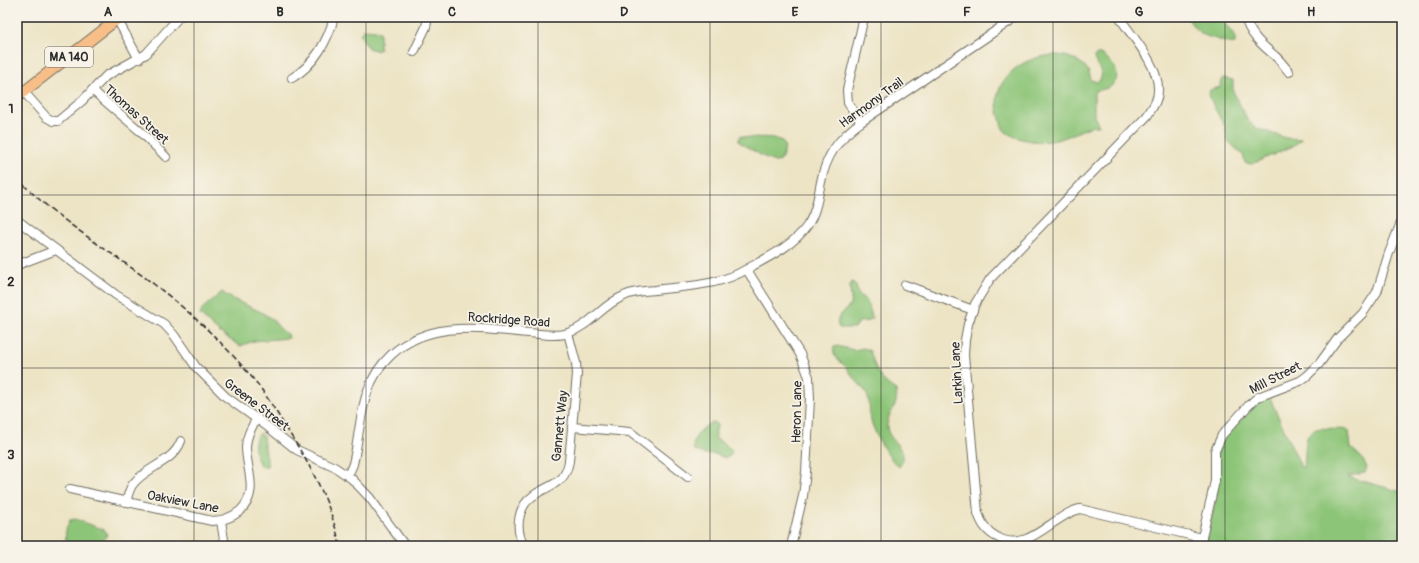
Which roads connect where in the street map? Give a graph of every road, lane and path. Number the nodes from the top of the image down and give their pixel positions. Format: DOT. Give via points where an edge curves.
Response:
graph roads {
  1 [pos="179,17"];
  2 [pos="334,17"];
  3 [pos="428,17"];
  4 [pos="864,17"];
  5 [pos="1016,17"];
  6 [pos="1119,17"];
  7 [pos="1245,17"];
  8 [pos="119,18"];
  9 [pos="414,52"];
  10 [pos="139,59"];
  11 [pos="1289,72"];
  12 [pos="292,78"];
  13 [pos="92,90"];
  14 [pos="20,94"];
  15 [pos="861,122"];
  16 [pos="166,157"];
  17 [pos="17,220"];
  18 [pos="1402,220"];
  19 [pos="56,250"];
  20 [pos="17,265"];
  21 [pos="747,270"];
  22 [pos="905,285"];
  23 [pos="973,310"];
  24 [pos="568,333"];
  25 [pos="256,418"];
  26 [pos="572,427"];
  27 [pos="181,440"];
  28 [pos="347,475"];
  29 [pos="688,477"];
  30 [pos="70,489"];
  31 [pos="126,502"];
  32 [pos="221,521"];
  33 [pos="1201,542"];
  34 [pos="224,546"];
  35 [pos="405,546"];
  36 [pos="524,546"];
  37 [pos="790,546"];
  1 -- 10 [label="street" via="151,50"];
  2 -- 12 [label="street" via="328,38 320,51 307,67"];
  3 -- 9 [label="street"];
  4 -- 15 [label="street" via="847,90 848,103"];
  5 -- 15 [label="street, Harmony Trail"];
  6 -- 23 [label="street, Larkin Lane" via="1155,73 1158,92 1153,107 990,279"];
  7 -- 11 [label="street" via="1254,36"];
  8 -- 10 [label="street"];
  8 -- 14 [label="main road, MA 140"];
  10 -- 13 [label="street" via="106,76"];
  13 -- 14 [label="street" via="56,121 46,117"];
  13 -- 16 [label="street, Thomas Street" via="140,130"];
  15 -- 21 [label="street, Harmony Trail" via="839,140 831,152 825,166 818,201 807,225 789,243"];
  17 -- 19 [label="street, Greene Street"];
  18 -- 33 [label="street, Mill Street" via="1388,253 1377,292 1363,313 1338,338 1307,376 1258,397 1222,435 1215,451 1215,482"];
  19 -- 20 [label="street"];
  19 -- 25 [label="street, Greene Street" via="120,297 164,324 193,364 216,388"];
  21 -- 24 [label="street, Rockridge Road" via="712,283 643,291 623,296"];
  21 -- 37 [label="street, Heron Lane" via="800,354 809,377 806,472 803,496"];
  22 -- 23 [label="street"];
  23 -- 33 [label="street, Larkin Lane" via="968,324 964,355 978,513 988,530 1005,540 1021,541 1035,535 1063,515 1080,509"];
  24 -- 26 [label="street, Gannett Way" via="576,362"];
  24 -- 28 [label="street, Rockridge Road" via="456,328 431,332 411,340 386,360 371,381 363,404 352,469"];
  25 -- 28 [label="street, Greene Street" via="297,450"];
  25 -- 32 [label="street, Oakview Lane" via="246,446 251,476 248,500 237,513"];
  26 -- 29 [label="street" via="630,432"];
  26 -- 36 [label="street, Gannett Way" via="569,461 563,476 533,496 522,510 519,531"];
  27 -- 31 [label="street" via="176,452 140,477 133,485"];
  28 -- 35 [label="street, Greene Street" via="370,498"];
  30 -- 31 [label="street, Oakview Lane"];
  31 -- 32 [label="street, Oakview Lane"];
  32 -- 34 [label="street"];
}
